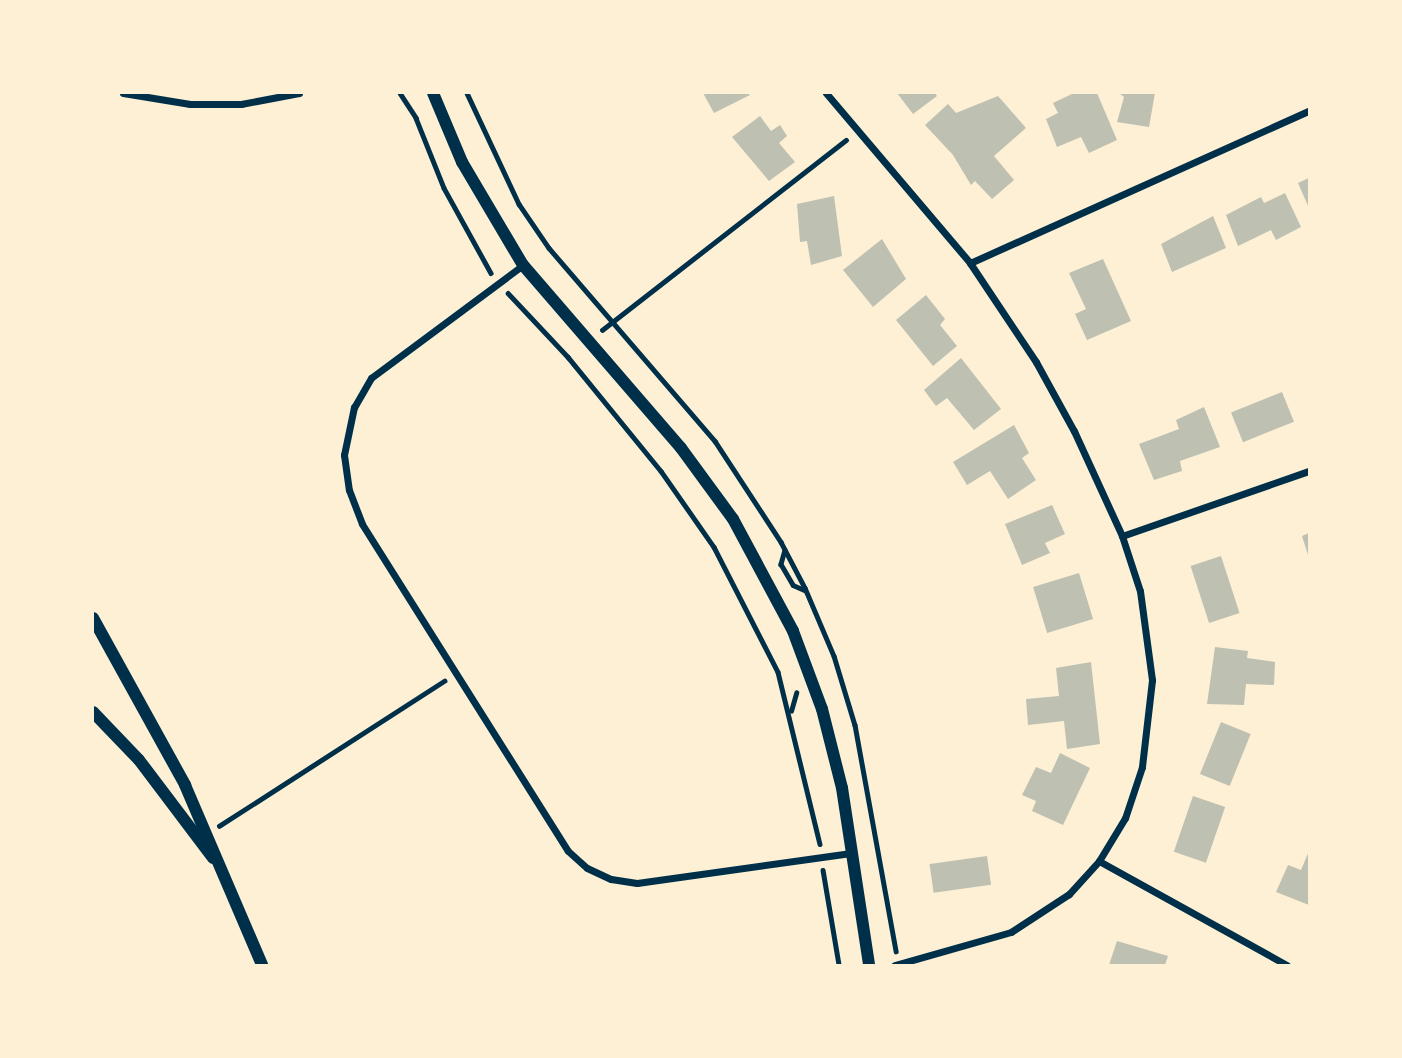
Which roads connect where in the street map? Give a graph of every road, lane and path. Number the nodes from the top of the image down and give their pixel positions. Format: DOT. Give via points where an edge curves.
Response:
graph roads {
  1 [pos="123,93"];
  2 [pos="299,93"];
  3 [pos="401,93"];
  4 [pos="433,93"];
  5 [pos="826,93"];
  6 [pos="1309,111"];
  7 [pos="858,130"];
  8 [pos="970,263"];
  9 [pos="523,265"];
  10 [pos="499,282"];
  11 [pos="587,341"];
  12 [pos="568,357"];
  13 [pos="1309,471"];
  14 [pos="1122,536"];
  15 [pos="785,549"];
  16 [pos="805,590"];
  17 [pos="93,618"];
  18 [pos="778,670"];
  19 [pos="456,674"];
  20 [pos="789,674"];
  21 [pos="793,685"];
  22 [pos="790,711"];
  23 [pos="93,712"];
  24 [pos="207,834"];
  25 [pos="851,853"];
  26 [pos="822,857"];
  27 [pos="1099,861"];
  28 [pos="221,866"];
  29 [pos="262,965"];
  30 [pos="839,965"];
  31 [pos="869,965"];
  32 [pos="895,965"];
  33 [pos="1287,965"];
  1 -- 2 [label="street" via="190,104 241,104"];
  3 -- 10 [label="path" via="444,188 485,267"];
  4 -- 9 [label="street" via="462,162"];
  5 -- 7 [label="street"];
  6 -- 8 [label="street"];
  7 -- 8 [label="street"];
  7 -- 11 [label="path"];
  8 -- 14 [label="street" via="1036,362"];
  9 -- 10 [label="street"];
  9 -- 11 [label="street"];
  10 -- 12 [label="path"];
  10 -- 19 [label="street" via="371,378 354,407 345,439 349,490 362,524"];
  11 -- 12 [label="path"];
  11 -- 25 [label="street" via="681,448 755,556 793,631 822,709 842,788"];
  12 -- 18 [label="path" via="661,471 713,547"];
  13 -- 14 [label="street"];
  14 -- 27 [label="street" via="1147,621 1151,710 1142,767 1129,805"];
  15 -- 16 [label="path" via="781,564 793,585"];
  17 -- 24 [label="street"];
  18 -- 20 [label="path"];
  18 -- 22 [label="path"];
  19 -- 24 [label="path"];
  19 -- 26 [label="street" via="568,851 587,868 611,879 637,883"];
  21 -- 22 [label="path" via="797,697"];
  22 -- 26 [label="path"];
  23 -- 28 [label="street" via="139,760"];
  24 -- 28 [label="street"];
  25 -- 26 [label="street"];
  25 -- 31 [label="street"];
  26 -- 30 [label="path"];
  27 -- 32 [label="street" via="1069,894 1021,927 965,948"];
  27 -- 33 [label="street"];
  28 -- 29 [label="street"];
}
